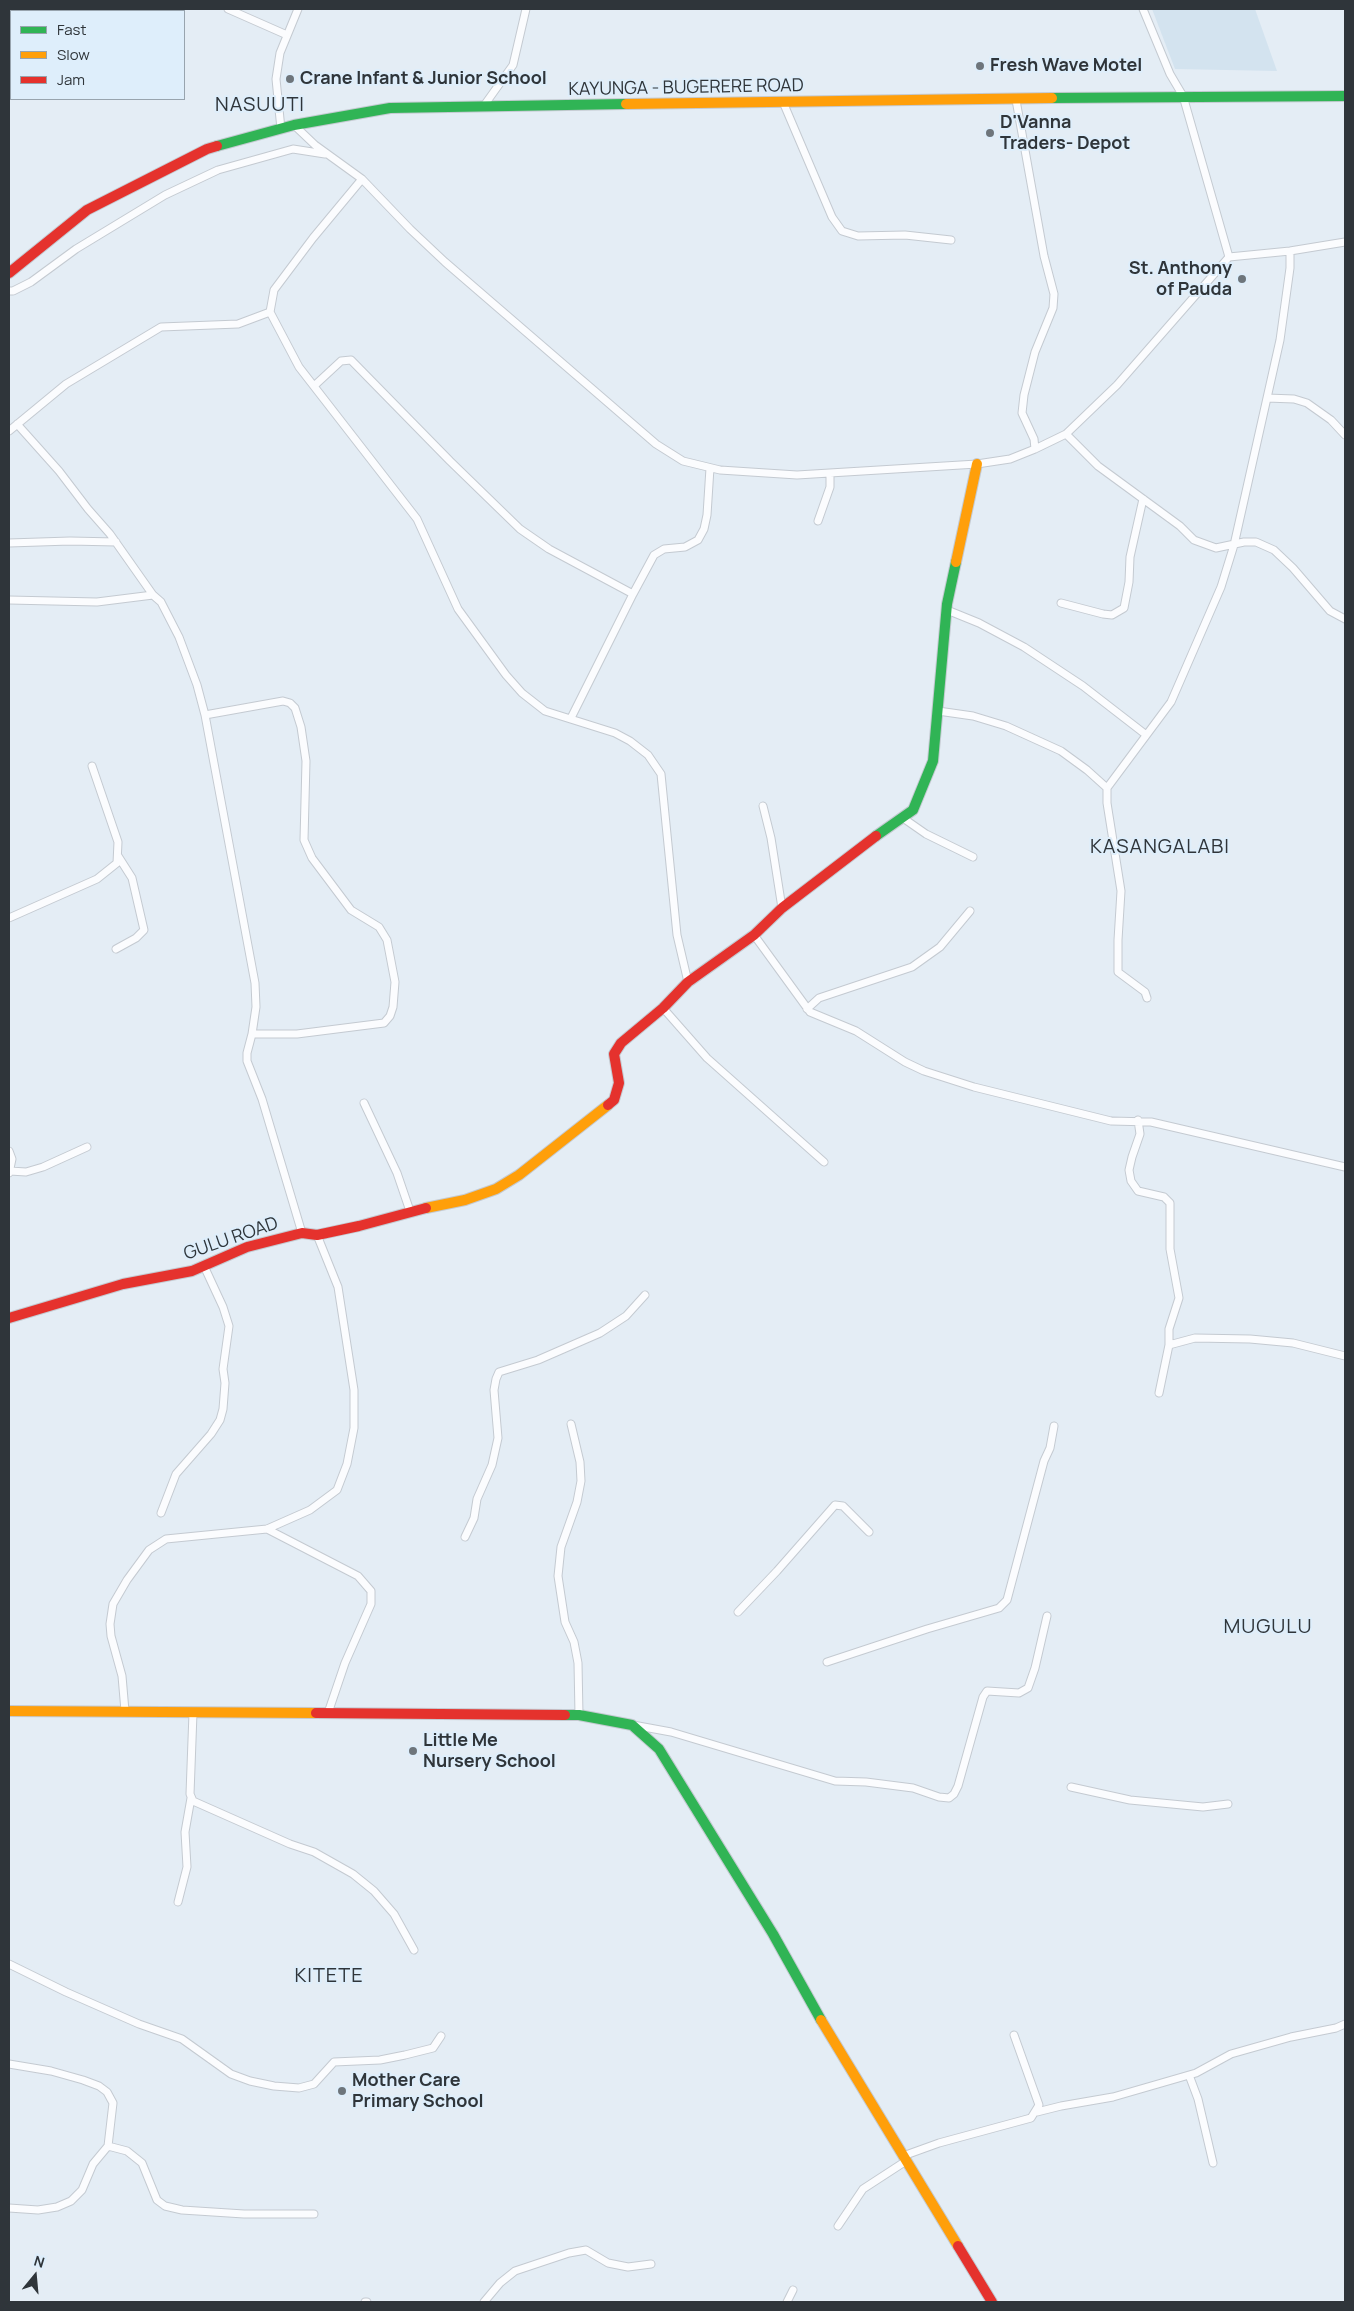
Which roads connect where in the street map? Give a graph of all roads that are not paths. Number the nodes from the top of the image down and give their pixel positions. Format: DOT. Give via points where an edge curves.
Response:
graph roads {
  1 [pos="228,9"];
  2 [pos="298,9"];
  3 [pos="526,9"];
  4 [pos="1143,9"];
  5 [pos="287,34"];
  6 [pos="1183,96"];
  7 [pos="1345,96"];
  8 [pos="1016,100"];
  9 [pos="783,102"];
  10 [pos="483,107"];
  11 [pos="294,125"];
  12 [pos="281,129"];
  13 [pos="328,155"];
  14 [pos="362,179"];
  15 [pos="951,240"];
  16 [pos="1345,242"];
  17 [pos="1290,251"];
  18 [pos="1229,257"];
  19 [pos="9,273"];
  20 [pos="9,291"];
  21 [pos="270,312"];
  22 [pos="314,386"];
  23 [pos="1267,398"];
  24 [pos="17,424"];
  25 [pos="9,432"];
  26 [pos="1066,434"];
  27 [pos="1345,435"];
  28 [pos="1035,449"];
  29 [pos="977,464"];
  30 [pos="710,468"];
  31 [pos="830,473"];
  32 [pos="1143,499"];
  33 [pos="818,521"];
  34 [pos="116,542"];
  35 [pos="9,543"];
  36 [pos="1234,545"];
  37 [pos="153,594"];
  38 [pos="633,594"];
  39 [pos="9,600"];
  40 [pos="1061,603"];
  41 [pos="946,610"];
  42 [pos="1345,619"];
  43 [pos="938,711"];
  44 [pos="205,715"];
  45 [pos="571,718"];
  46 [pos="1145,734"];
  47 [pos="92,766"];
  48 [pos="1107,788"];
  49 [pos="763,806"];
  50 [pos="903,818"];
  51 [pos="117,856"];
  52 [pos="973,857"];
  53 [pos="782,908"];
  54 [pos="970,911"];
  55 [pos="9,918"];
  56 [pos="754,935"];
  57 [pos="116,949"];
  58 [pos="688,982"];
  59 [pos="1147,998"];
  60 [pos="664,1008"];
  61 [pos="807,1009"];
  62 [pos="252,1034"];
  63 [pos="364,1102"];
  64 [pos="1138,1120"];
  65 [pos="87,1147"];
  66 [pos="9,1151"];
  67 [pos="824,1162"];
  68 [pos="1345,1167"];
  69 [pos="10,1172"];
  70 [pos="410,1211"];
  71 [pos="302,1233"];
  72 [pos="317,1235"];
  73 [pos="204,1266"];
  74 [pos="645,1296"];
  75 [pos="9,1318"];
  76 [pos="1169,1345"];
  77 [pos="1345,1356"];
  78 [pos="1159,1393"];
  79 [pos="571,1424"];
  80 [pos="1054,1426"];
  81 [pos="161,1514"];
  82 [pos="267,1529"];
  83 [pos="869,1532"];
  84 [pos="465,1537"];
  85 [pos="738,1612"];
  86 [pos="1047,1616"];
  87 [pos="828,1662"];
  88 [pos="9,1711"];
  89 [pos="125,1711"];
  90 [pos="193,1713"];
  91 [pos="328,1713"];
  92 [pos="579,1715"];
  93 [pos="632,1725"];
  94 [pos="1071,1787"];
  95 [pos="192,1797"];
  96 [pos="1228,1804"];
  97 [pos="178,1902"];
  98 [pos="414,1950"];
  99 [pos="9,1964"];
  100 [pos="1345,2024"];
  101 [pos="1014,2035"];
  102 [pos="441,2036"];
  103 [pos="9,2064"];
  104 [pos="1189,2075"];
  105 [pos="1037,2112"];
  106 [pos="108,2146"];
  107 [pos="904,2159"];
  108 [pos="1213,2163"];
  109 [pos="9,2208"];
  110 [pos="314,2214"];
  111 [pos="838,2226"];
  112 [pos="651,2264"];
  113 [pos="793,2290"];
  114 [pos="484,2302"];
  115 [pos="787,2302"];
  116 [pos="992,2302"];
  1 -- 5 [label="street"];
  2 -- 5 [label="street"];
  3 -- 10 [label="street" via="513,65"];
  4 -- 6 [label="street" via="1170,74"];
  5 -- 12 [label="street" via="276,79"];
  6 -- 7 [label="street, KAYUNGA - BUGERERE ROAD"];
  6 -- 8 [label="street, KAYUNGA - BUGERERE ROAD"];
  6 -- 18 [label="street"];
  8 -- 9 [label="street, KAYUNGA - BUGERERE ROAD"];
  8 -- 28 [label="street" via="1044,256 1054,294 1053,308 1035,352 1024,395 1022,413"];
  9 -- 10 [label="street, KAYUNGA - BUGERERE ROAD"];
  9 -- 15 [label="street" via="832,217 842,231 858,236 905,235"];
  10 -- 11 [label="street, KAYUNGA - BUGERERE ROAD" via="390,108"];
  11 -- 12 [label="street, KAYUNGA - BUGERERE ROAD"];
  11 -- 13 [label="street"];
  12 -- 19 [label="street, KAYUNGA - BUGERERE ROAD" via="207,149 87,210"];
  13 -- 14 [label="street"];
  13 -- 20 [label="street" via="293,149 218,170 165,195 76,248 30,282"];
  14 -- 21 [label="street" via="274,290"];
  14 -- 30 [label="street" via="445,262 656,444 682,461"];
  16 -- 17 [label="street"];
  17 -- 18 [label="street"];
  17 -- 23 [label="street" via="1280,340"];
  18 -- 26 [label="street" via="1117,385"];
  21 -- 22 [label="street" via="299,366"];
  21 -- 24 [label="street" via="238,324 161,327 66,384"];
  22 -- 38 [label="street" via="341,361 351,360 520,529 549,549"];
  22 -- 45 [label="street" via="417,519 458,609 506,675 522,694 545,711"];
  23 -- 27 [label="street" via="1307,403"];
  23 -- 36 [label="street"];
  24 -- 25 [label="street"];
  24 -- 34 [label="street"];
  26 -- 28 [label="street"];
  26 -- 32 [label="street" via="1098,466"];
  28 -- 29 [label="street" via="1010,459"];
  29 -- 31 [label="street"];
  29 -- 41 [label="street"];
  30 -- 31 [label="street" via="760,474"];
  30 -- 38 [label="street" via="707,515 698,540 654,555"];
  31 -- 33 [label="street" via="830,487"];
  32 -- 36 [label="street" via="1194,540 1216,548"];
  32 -- 40 [label="street" via="1130,556 1124,608 1112,615"];
  34 -- 35 [label="street"];
  34 -- 37 [label="street"];
  36 -- 42 [label="street" via="1256,542 1274,550 1330,610"];
  36 -- 46 [label="street" via="1221,587 1171,702"];
  37 -- 39 [label="street" via="97,602"];
  37 -- 44 [label="street" via="162,602 179,637"];
  38 -- 45 [label="street"];
  41 -- 43 [label="street"];
  41 -- 46 [label="street" via="1024,647 1083,686"];
  43 -- 48 [label="street" via="973,716 1006,726 1061,751"];
  43 -- 50 [label="street" via="928,777 913,810"];
  44 -- 62 [label="street" via="254,982 256,1006"];
  44 -- 62 [label="street" via="283,701 295,708 306,761 304,840 312,858 351,910 379,927 387,940 396,982 390,1016 384,1023 297,1034"];
  45 -- 58 [label="street" via="630,741 648,755 661,774 677,935"];
  46 -- 48 [label="street"];
  47 -- 51 [label="street" via="118,842"];
  48 -- 59 [label="street" via="1122,891 1118,972 1145,992"];
  49 -- 53 [label="street"];
  50 -- 52 [label="street" via="926,834"];
  50 -- 53 [label="street"];
  51 -- 55 [label="street" via="117,863 97,879"];
  51 -- 57 [label="street" via="132,878 144,930"];
  53 -- 56 [label="street"];
  54 -- 61 [label="street" via="940,947 912,967 819,998"];
  56 -- 58 [label="street"];
  56 -- 61 [label="street"];
  58 -- 60 [label="street"];
  60 -- 67 [label="street" via="721,1070"];
  60 -- 70 [label="street, GULU ROAD" via="621,1043 614,1054 619,1083 614,1100 551,1152 496,1189 464,1200"];
  61 -- 64 [label="street" via="856,1031 904,1062 949,1079 1111,1121"];
  62 -- 71 [label="street" via="247,1061 262,1099"];
  63 -- 70 [label="street" via="397,1173"];
  64 -- 68 [label="street"];
  64 -- 76 [label="street" via="1140,1134 1129,1170 1131,1181 1138,1191 1164,1197 1170,1203 1170,1249 1179,1298"];
  65 -- 69 [label="street" via="42,1167"];
  66 -- 69 [label="street" via="12,1159"];
  70 -- 72 [label="street, GULU ROAD"];
  71 -- 72 [label="street, GULU ROAD"];
  71 -- 73 [label="street, GULU ROAD" via="247,1247"];
  72 -- 82 [label="street" via="340,1296 354,1390 354,1428 347,1464 337,1490 310,1510"];
  73 -- 75 [label="street, GULU ROAD" via="123,1284"];
  73 -- 81 [label="street" via="229,1326 223,1369 223,1409 211,1434 176,1474"];
  74 -- 84 [label="street" via="626,1316 600,1333 538,1360 499,1372 494,1390 498,1438 492,1465"];
  76 -- 77 [label="street" via="1195,1338 1250,1339 1293,1343"];
  76 -- 78 [label="street"];
  79 -- 92 [label="street" via="581,1481 561,1546 558,1576 565,1622 574,1642 578,1663"];
  80 -- 87 [label="street" via="1007,1600 998,1608"];
  82 -- 89 [label="street" via="166,1539 149,1550 113,1604 110,1624 122,1676"];
  82 -- 91 [label="street" via="358,1576 371,1591 371,1604 345,1663"];
  83 -- 85 [label="street" via="843,1506 835,1505"];
  86 -- 93 [label="street" via="1036,1668 1028,1688 1019,1693 987,1691 983,1697 958,1786 949,1798 914,1788 835,1781 671,1732"];
  88 -- 89 [label="street"];
  89 -- 90 [label="street"];
  90 -- 91 [label="street"];
  90 -- 95 [label="street"];
  91 -- 92 [label="street"];
  92 -- 93 [label="street"];
  93 -- 107 [label="street" via="659,1749 773,1934 809,2001"];
  94 -- 96 [label="street" via="1130,1800 1203,1807"];
  95 -- 97 [label="street" via="185,1832 187,1867"];
  95 -- 98 [label="street" via="193,1801 206,1808 314,1852 353,1874 394,1914"];
  99 -- 102 [label="street" via="121,2016 182,2039 231,2074 274,2086 299,2088 314,2084 334,2062 380,2060 405,2055 433,2048"];
  100 -- 104 [label="street" via="1231,2054"];
  101 -- 105 [label="street" via="1036,2092"];
  103 -- 106 [label="street" via="51,2071 99,2086 107,2092 112,2102"];
  104 -- 105 [label="street" via="1113,2097"];
  104 -- 108 [label="street"];
  105 -- 107 [label="street" via="1031,2118 938,2143"];
  106 -- 109 [label="street" via="93,2164 82,2190 71,2201 38,2210"];
  106 -- 110 [label="street" via="127,2151 142,2163 157,2200 164,2206 244,2214"];
  107 -- 111 [label="street" via="863,2189"];
  107 -- 116 [label="street"];
  112 -- 114 [label="street" via="628,2267 608,2263 586,2250 569,2253 515,2271"];
  113 -- 115 [label="street"];
}
